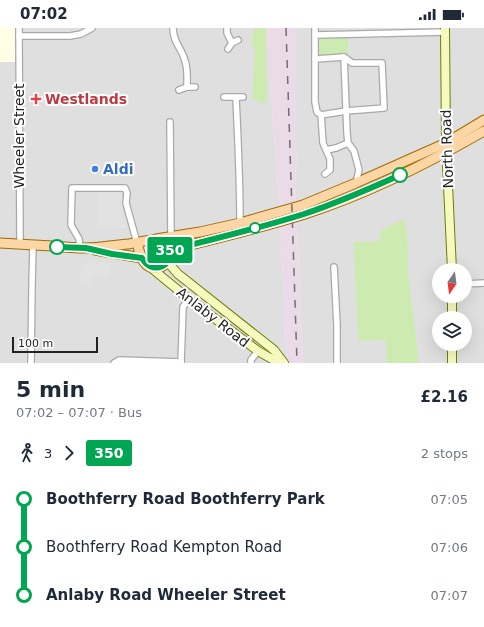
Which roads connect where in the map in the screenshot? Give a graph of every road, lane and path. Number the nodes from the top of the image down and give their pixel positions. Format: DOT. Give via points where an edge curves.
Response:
graph roads {
  1 [pos="19,28"];
  2 [pos="92,28"];
  3 [pos="173,28"];
  4 [pos="227,28"];
  5 [pos="315,28"];
  6 [pos="445,30"];
  7 [pos="382,31"];
  8 [pos="315,35"];
  9 [pos="19,36"];
  10 [pos="238,40"];
  11 [pos="232,43"];
  12 [pos="228,49"];
  13 [pos="344,57"];
  14 [pos="315,59"];
  15 [pos="187,87"];
  16 [pos="195,87"];
  17 [pos="179,90"];
  18 [pos="224,97"];
  19 [pos="243,97"];
  20 [pos="236,98"];
  21 [pos="346,111"];
  22 [pos="321,115"];
  23 [pos="484,120"];
  24 [pos="170,122"];
  25 [pos="484,131"];
  26 [pos="348,143"];
  27 [pos="446,143"];
  28 [pos="326,150"];
  29 [pos="446,153"];
  30 [pos="359,170"];
  31 [pos="323,174"];
  32 [pos="370,177"];
  33 [pos="356,183"];
  34 [pos="240,223"];
  35 [pos="171,237"];
  36 [pos="153,240"];
  37 [pos="0,243"];
  38 [pos="137,243"];
  39 [pos="20,244"];
  40 [pos="33,245"];
  41 [pos="83,248"];
  42 [pos="170,254"];
  43 [pos="142,258"];
  44 [pos="452,263"];
  45 [pos="150,267"];
  46 [pos="334,267"];
  47 [pos="484,282"];
  48 [pos="472,283"];
  49 [pos="189,299"];
  50 [pos="258,351"];
  51 [pos="452,351"];
  52 [pos="31,363"];
  53 [pos="114,363"];
  54 [pos="181,363"];
  55 [pos="251,363"];
  56 [pos="280,363"];
  57 [pos="284,363"];
  58 [pos="338,363"];
  59 [pos="452,363"];
  1 -- 9 [label="street, Wheeler Street"];
  2 -- 9 [label="street" via="70,36"];
  3 -- 15 [label="street" via="176,44 185,60"];
  4 -- 11 [label="street"];
  5 -- 8 [label="street"];
  6 -- 7 [label="street"];
  6 -- 27 [label="main road, North Road"];
  7 -- 8 [label="street"];
  8 -- 14 [label="street"];
  9 -- 39 [label="street, Wheeler Street"];
  10 -- 11 [label="street"];
  11 -- 12 [label="street"];
  13 -- 14 [label="street"];
  13 -- 21 [label="street"];
  13 -- 21 [label="street" via="352,63 382,63 384,108"];
  14 -- 22 [label="street" via="315,102 317,112"];
  15 -- 16 [label="street"];
  15 -- 17 [label="street"];
  18 -- 20 [label="street"];
  19 -- 20 [label="street"];
  20 -- 34 [label="street"];
  21 -- 22 [label="street"];
  21 -- 26 [label="street"];
  22 -- 28 [label="street" via="323,144"];
  23 -- 27 [label="main road"];
  24 -- 35 [label="street"];
  25 -- 29 [label="main road"];
  26 -- 28 [label="street"];
  26 -- 30 [label="street" via="354,151"];
  27 -- 29 [label="main road, North Road"];
  27 -- 32 [label="main road"];
  28 -- 31 [label="street" via="330,170"];
  29 -- 42 [label="main road" via="352,197"];
  29 -- 44 [label="main road, North Road"];
  30 -- 32 [label="street"];
  30 -- 33 [label="street"];
  32 -- 33 [label="main road"];
  33 -- 34 [label="main road" via="303,205"];
  34 -- 35 [label="main road"];
  35 -- 36 [label="main road"];
  36 -- 38 [label="main road"];
  36 -- 42 [label="main road" via="165,242"];
  36 -- 43 [label="main road" via="144,245"];
  37 -- 39 [label="main road"];
  38 -- 41 [label="main road"];
  38 -- 41 [label="street" via="126,203 125,188 72,188 71,226"];
  38 -- 43 [label="main road"];
  39 -- 40 [label="main road"];
  40 -- 41 [label="main road"];
  40 -- 52 [label="street"];
  41 -- 43 [label="main road"];
  42 -- 45 [label="main road" via="168,261 161,267"];
  42 -- 57 [label="main road, Anlaby Road" via="172,266 178,274 274,350"];
  43 -- 45 [label="main road"];
  45 -- 49 [label="main road, Anlaby Road"];
  46 -- 58 [label="street"];
  47 -- 48 [label="street"];
  49 -- 50 [label="main road, Anlaby Road"];
  49 -- 54 [label="street" via="183,307"];
  50 -- 55 [label="street"];
  50 -- 56 [label="main road, Anlaby Road"];
  51 -- 59 [label="main road"];
  53 -- 54 [label="street" via="119,360"];
}
